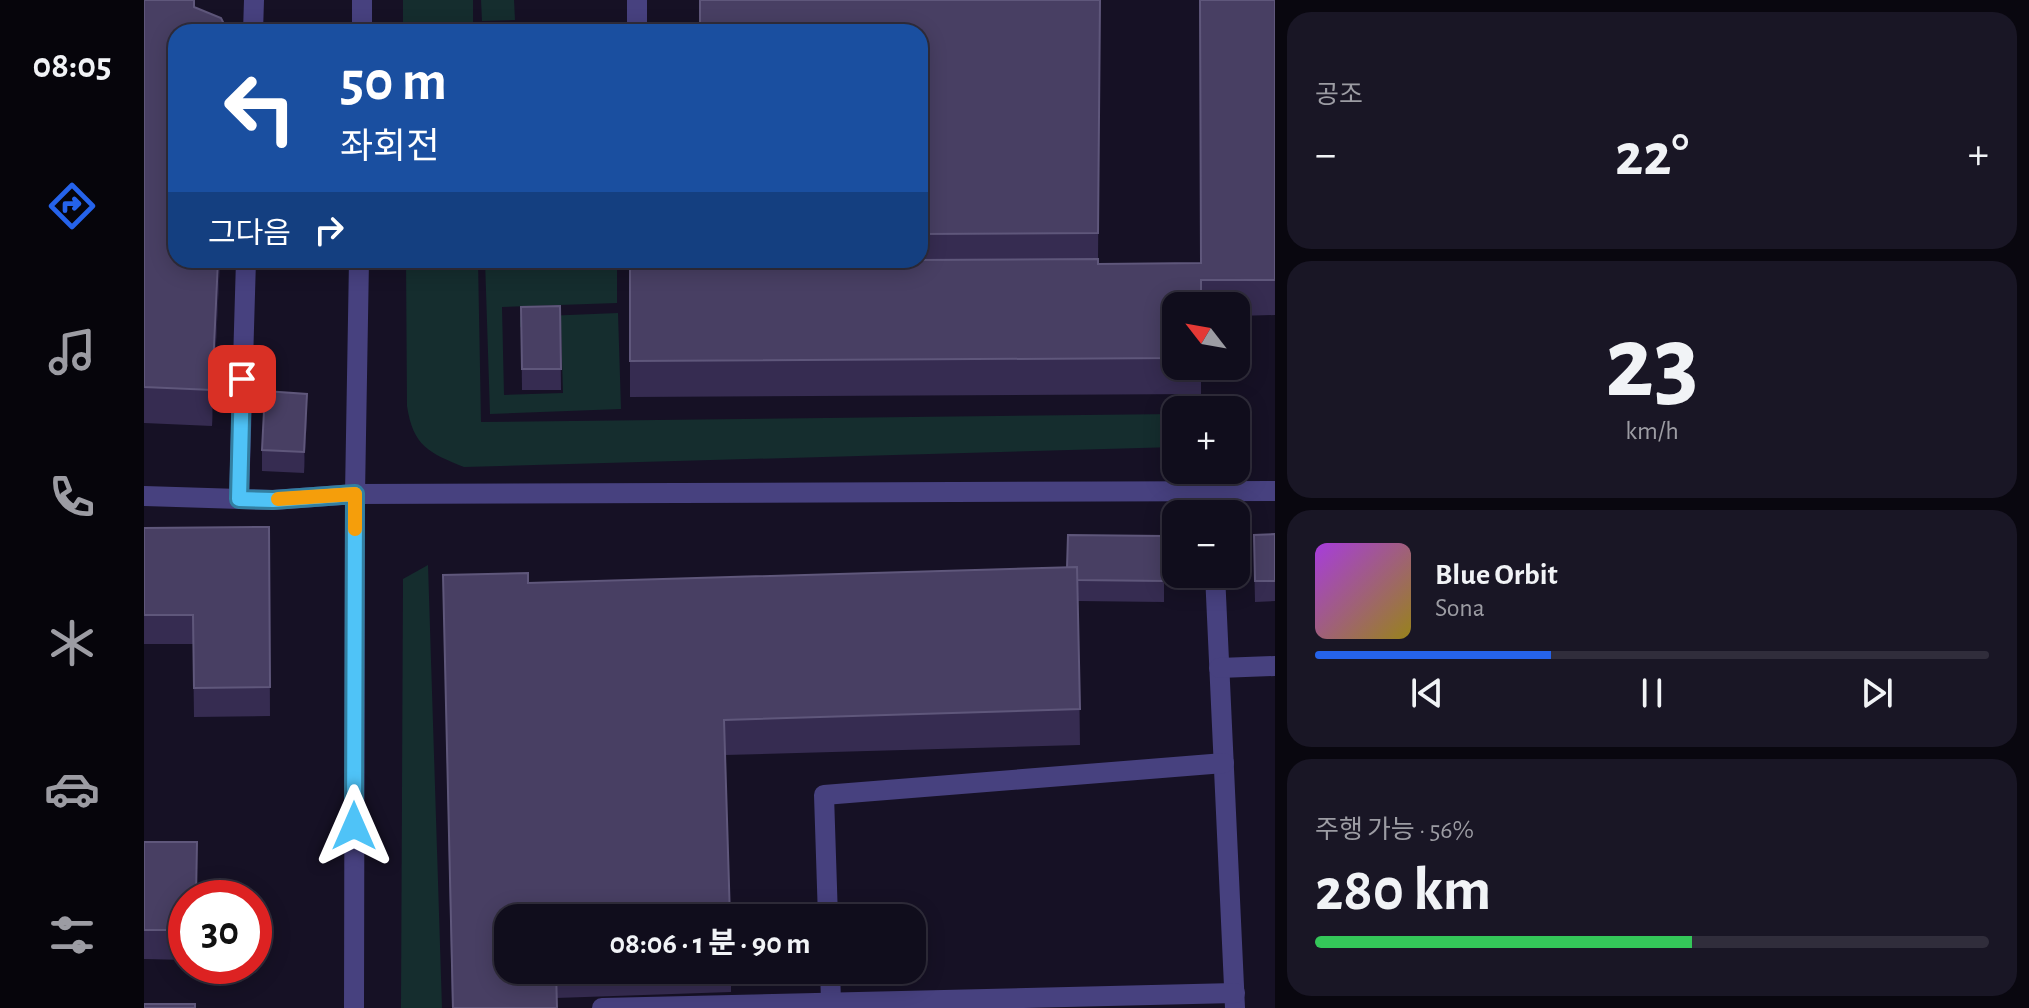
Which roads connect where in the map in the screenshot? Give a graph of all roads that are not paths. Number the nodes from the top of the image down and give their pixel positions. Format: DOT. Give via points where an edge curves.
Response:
graph roads {
  1 [pos="254,0"];
  2 [pos="362,0"];
  3 [pos="637,0"];
  4 [pos="253,24"];
  5 [pos="362,24"];
  6 [pos="637,24"];
  7 [pos="246,268"];
  8 [pos="359,268"];
  9 [pos="1212,491"];
  10 [pos="1275,491"];
  11 [pos="355,494"];
  12 [pos="144,496"];
  13 [pos="239,499"];
  14 [pos="1212,500"];
  15 [pos="1216,588"];
  16 [pos="1275,666"];
  17 [pos="1219,668"];
  18 [pos="1224,763"];
  19 [pos="828,904"];
  20 [pos="830,984"];
  21 [pos="1235,1000"];
  22 [pos="831,1002"];
  23 [pos="354,1008"];
  24 [pos="602,1008"];
  1 -- 4 [label="street"];
  2 -- 5 [label="street"];
  3 -- 6 [label="street"];
  7 -- 13 [label="street"];
  8 -- 11 [label="street"];
  9 -- 10 [label="street"];
  9 -- 11 [label="street"];
  9 -- 14 [label="street"];
  11 -- 13 [label="street"];
  11 -- 23 [label="street"];
  12 -- 13 [label="street"];
  15 -- 17 [label="street"];
  16 -- 17 [label="street"];
  17 -- 18 [label="street"];
  18 -- 19 [label="street" via="824,795"];
  18 -- 21 [label="street"];
  20 -- 22 [label="street"];
  21 -- 22 [label="street"];
  22 -- 24 [label="street"];
}
